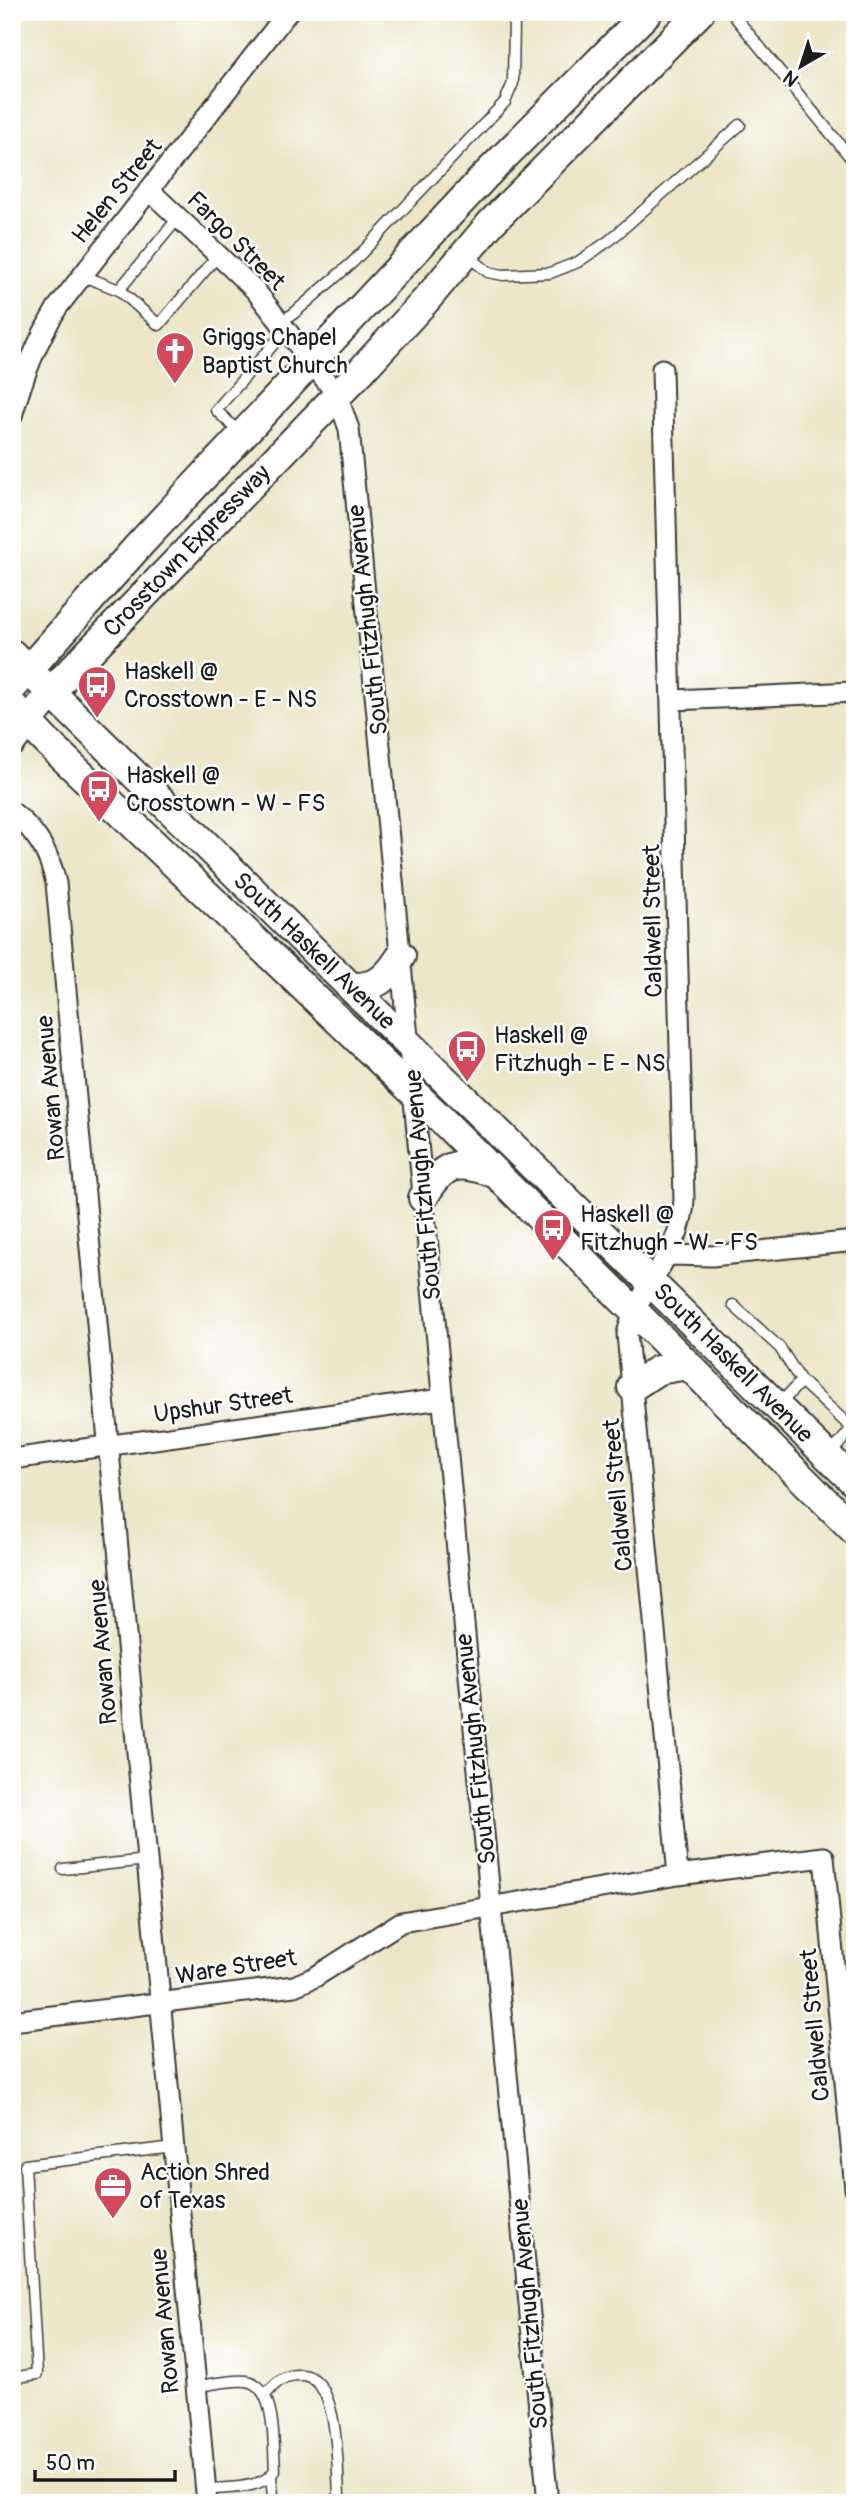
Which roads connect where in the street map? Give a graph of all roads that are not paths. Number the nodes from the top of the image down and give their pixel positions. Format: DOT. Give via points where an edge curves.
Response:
graph roads {
  1 [pos="289,12"];
  2 [pos="511,12"];
  3 [pos="700,12"];
  4 [pos="732,12"];
  5 [pos="640,20"];
  6 [pos="740,125"];
  7 [pos="855,163"];
  8 [pos="149,190"];
  9 [pos="179,217"];
  10 [pos="219,253"];
  11 [pos="464,253"];
  12 [pos="81,275"];
  13 [pos="119,290"];
  14 [pos="282,326"];
  15 [pos="310,365"];
  16 [pos="662,369"];
  17 [pos="337,395"];
  18 [pos="12,416"];
  19 [pos="243,436"];
  20 [pos="17,671"];
  21 [pos="855,692"];
  22 [pos="50,693"];
  23 [pos="673,700"];
  24 [pos="17,722"];
  25 [pos="12,812"];
  26 [pos="401,956"];
  27 [pos="351,988"];
  28 [pos="411,1045"];
  29 [pos="415,1095"];
  30 [pos="494,1172"];
  31 [pos="423,1198"];
  32 [pos="855,1241"];
  33 [pos="669,1255"];
  34 [pos="650,1279"];
  35 [pos="733,1305"];
  36 [pos="634,1310"];
  37 [pos="688,1366"];
  38 [pos="801,1381"];
  39 [pos="632,1387"];
  40 [pos="441,1399"];
  41 [pos="778,1407"];
  42 [pos="853,1429"];
  43 [pos="109,1446"];
  44 [pos="828,1457"];
  45 [pos="12,1459"];
  46 [pos="855,1483"];
  47 [pos="855,1531"];
  48 [pos="824,1857"];
  49 [pos="147,1860"];
  50 [pos="64,1869"];
  51 [pos="678,1875"];
  52 [pos="492,1907"];
  53 [pos="160,2005"];
  54 [pos="12,2021"];
  55 [pos="174,2147"];
  56 [pos="855,2189"];
  57 [pos="12,2378"];
  58 [pos="196,2386"];
  59 [pos="266,2393"];
  60 [pos="271,2477"];
  61 [pos="206,2496"];
  62 [pos="280,2503"];
  63 [pos="337,2503"];
  64 [pos="548,2503"];
  1 -- 8 [label="street, Helen Street"];
  2 -- 14 [label="lane" via="513,83 505,102 353,262"];
  3 -- 11 [label="main road"];
  4 -- 7 [label="lane"];
  5 -- 15 [label="main road" via="485,176"];
  6 -- 11 [label="lane" via="610,240 578,262 550,273 503,275 488,272"];
  8 -- 9 [label="street, Fargo Street"];
  8 -- 12 [label="street, Helen Street"];
  9 -- 10 [label="street, Fargo Street"];
  9 -- 13 [label="lane"];
  10 -- 13 [label="lane" via="159,325"];
  10 -- 14 [label="street, Fargo Street"];
  11 -- 17 [label="main road"];
  12 -- 13 [label="lane"];
  12 -- 18 [label="street, Helen Street" via="37,342"];
  14 -- 15 [label="street, Fargo Street"];
  14 -- 19 [label="lane" via="216,410"];
  15 -- 17 [label="street, Fargo Street"];
  15 -- 19 [label="main road, Crosstown Expressway"];
  16 -- 23 [label="street, Caldwell Street"];
  17 -- 22 [label="main road, Crosstown Expressway"];
  17 -- 26 [label="street, South Fitzhugh Avenue" via="349,429"];
  19 -- 20 [label="main road, Crosstown Expressway"];
  20 -- 22 [label="main road, South Haskell Avenue"];
  21 -- 23 [label="street"];
  22 -- 24 [label="main road, Crosstown Expressway"];
  22 -- 27 [label="main road, South Haskell Avenue"];
  23 -- 33 [label="street, Caldwell Street" via="684,1199 679,1235"];
  24 -- 29 [label="main road, South Haskell Avenue"];
  25 -- 43 [label="street, Rowan Avenue" via="37,835 51,858 56,883"];
  26 -- 27 [label="main road" via="376,985"];
  26 -- 28 [label="street, South Fitzhugh Avenue"];
  27 -- 28 [label="main road, South Haskell Avenue"];
  28 -- 29 [label="street, South Fitzhugh Avenue"];
  28 -- 34 [label="main road, South Haskell Avenue"];
  29 -- 30 [label="main road, South Haskell Avenue"];
  29 -- 31 [label="street, South Fitzhugh Avenue"];
  30 -- 31 [label="main road" via="451,1166 441,1172"];
  30 -- 36 [label="main road, South Haskell Avenue"];
  31 -- 40 [label="street, South Fitzhugh Avenue"];
  32 -- 33 [label="street" via="712,1256"];
  33 -- 34 [label="street, Caldwell Street"];
  34 -- 36 [label="street, Caldwell Street"];
  34 -- 41 [label="main road, South Haskell Avenue"];
  35 -- 38 [label="lane" via="780,1348"];
  36 -- 37 [label="main road, South Haskell Avenue"];
  36 -- 39 [label="street, Caldwell Street" via="627,1334"];
  37 -- 39 [label="main road" via="658,1370"];
  37 -- 47 [label="main road, South Haskell Avenue"];
  38 -- 41 [label="lane"];
  38 -- 42 [label="lane"];
  39 -- 51 [label="street, Caldwell Street"];
  40 -- 43 [label="street, Upshur Street"];
  40 -- 52 [label="street, South Fitzhugh Avenue"];
  41 -- 44 [label="main road, South Haskell Avenue"];
  42 -- 44 [label="lane"];
  43 -- 45 [label="street, Upshur Street"];
  43 -- 49 [label="street, Rowan Avenue"];
  44 -- 46 [label="main road, South Haskell Avenue"];
  48 -- 51 [label="street, Ware Street"];
  48 -- 56 [label="street, Caldwell Street"];
  49 -- 50 [label="lane"];
  49 -- 53 [label="street, Rowan Avenue"];
  51 -- 52 [label="street, Ware Street"];
  52 -- 53 [label="street, Ware Street" via="401,1922 306,1983"];
  52 -- 64 [label="street, South Fitzhugh Avenue"];
  53 -- 54 [label="street, Ware Street"];
  53 -- 55 [label="street, Rowan Avenue"];
  55 -- 57 [label="lane" via="25,2165 37,2374"];
  55 -- 58 [label="street, Rowan Avenue"];
  58 -- 59 [label="lane" via="247,2381"];
  58 -- 61 [label="street, Rowan Avenue"];
  59 -- 60 [label="lane" via="275,2470"];
  59 -- 63 [label="lane" via="279,2379 291,2375 306,2375 319,2382 331,2401"];
  60 -- 61 [label="lane"];
  60 -- 62 [label="lane" via="273,2496"];
}
